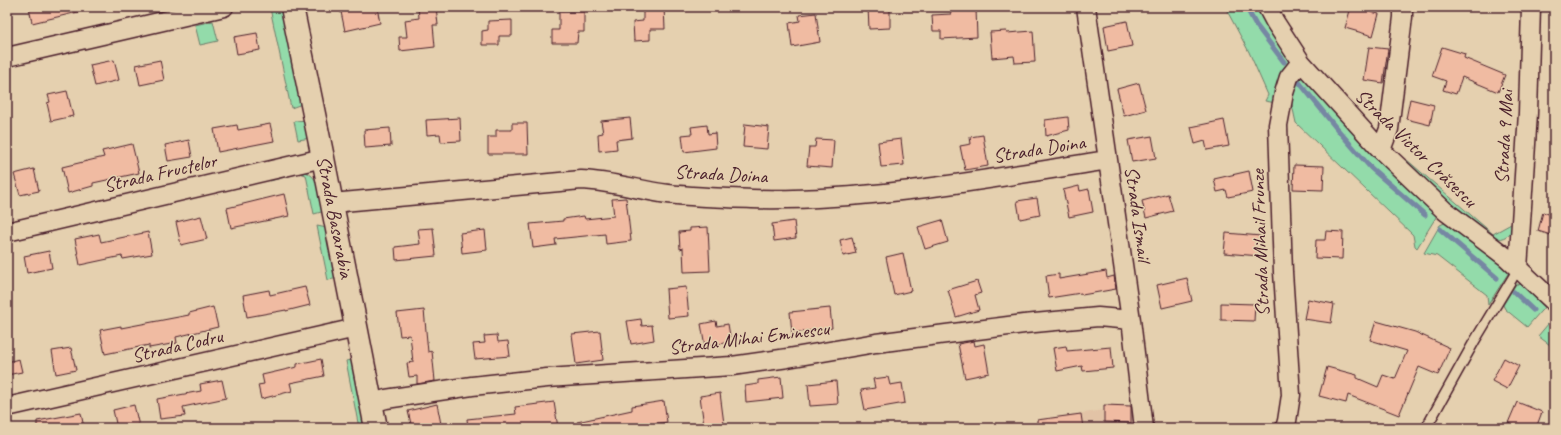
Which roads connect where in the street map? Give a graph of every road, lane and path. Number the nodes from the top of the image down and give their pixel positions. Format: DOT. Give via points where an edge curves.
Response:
graph roads {
  1 [pos="224,7"];
  2 [pos="292,7"];
  3 [pos="1086,7"];
  4 [pos="1267,7"];
  5 [pos="1402,7"];
  6 [pos="1531,7"];
  7 [pos="7,57"];
  8 [pos="1301,62"];
  9 [pos="1381,150"];
  10 [pos="323,158"];
  11 [pos="1108,160"];
  12 [pos="332,203"];
  13 [pos="7,232"];
  14 [pos="1518,268"];
  15 [pos="1554,302"];
  16 [pos="1131,320"];
  17 [pos="356,328"];
  18 [pos="372,403"];
  19 [pos="7,407"];
  20 [pos="376,428"];
  21 [pos="1144,428"];
  22 [pos="1285,428"];
  23 [pos="1426,428"];
  1 -- 7 [label="street"];
  2 -- 10 [label="street, Strada Basarabia"];
  3 -- 11 [label="street, Strada Ismail"];
  4 -- 8 [label="street, Strada Victor Crăsescu"];
  5 -- 9 [label="street" via="1393,103 1389,129"];
  6 -- 14 [label="street, Strada 9 Mai" via="1528,113"];
  8 -- 9 [label="street, Strada Victor Crăsescu"];
  8 -- 22 [label="street, Strada Mihail Frunze" via="1289,77 1278,125 1283,272 1292,395"];
  9 -- 14 [label="street, Strada Victor Crăsescu" via="1445,211"];
  10 -- 12 [label="street, Strada Basarabia"];
  10 -- 13 [label="street, Strada Fructelor"];
  11 -- 12 [label="street, Strada Doina" via="839,197 752,199 668,194 600,180 581,180"];
  11 -- 16 [label="street, Strada Ismail"];
  12 -- 17 [label="street, Strada Basarabia"];
  14 -- 15 [label="street, Strada Victor Crăsescu"];
  14 -- 23 [label="lane"];
  16 -- 18 [label="street, Strada Mihai Eminescu" via="1098,317 1024,324 876,343 732,366 525,380"];
  16 -- 21 [label="street, Strada Ismail"];
  17 -- 18 [label="street, Strada Basarabia"];
  17 -- 19 [label="street, Strada Codru"];
  18 -- 20 [label="street, Strada Basarabia"];
}
